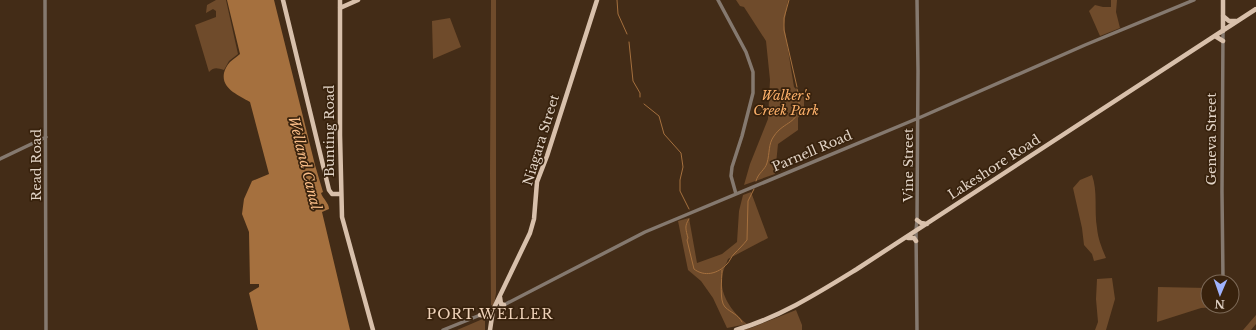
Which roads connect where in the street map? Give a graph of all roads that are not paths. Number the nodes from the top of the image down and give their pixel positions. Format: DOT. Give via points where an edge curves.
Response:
graph roads {
  1 [pos="45,0"];
  2 [pos="283,0"];
  3 [pos="340,0"];
  4 [pos="358,0"];
  5 [pos="597,0"];
  6 [pos="718,0"];
  7 [pos="917,0"];
  8 [pos="1194,0"];
  9 [pos="1223,0"];
  10 [pos="340,8"];
  11 [pos="1256,9"];
  12 [pos="1223,16"];
  13 [pos="1236,21"];
  14 [pos="1223,31"];
  15 [pos="1215,36"];
  16 [pos="1222,41"];
  17 [pos="918,118"];
  18 [pos="46,138"];
  19 [pos="0,159"];
  20 [pos="340,194"];
  21 [pos="736,194"];
  22 [pos="917,220"];
  23 [pos="927,224"];
  24 [pos="916,231"];
  25 [pos="906,238"];
  26 [pos="916,241"];
  27 [pos="1223,274"];
  28 [pos="500,295"];
  29 [pos="504,305"];
  30 [pos="493,310"];
  31 [pos="480,315"];
  32 [pos="492,317"];
  33 [pos="46,330"];
  34 [pos="373,330"];
  35 [pos="443,330"];
  36 [pos="490,330"];
  37 [pos="736,330"];
  38 [pos="917,330"];
  1 -- 18 [label="street, Read Road"];
  2 -- 20 [label="main road" via="329,190 332,194"];
  3 -- 10 [label="main road, Bunting Road"];
  4 -- 10 [label="main road"];
  5 -- 28 [label="main road, Niagara Street" via="537,182 534,219 530,233"];
  6 -- 21 [label="street" via="746,52 753,72 753,93 732,167 731,176"];
  7 -- 17 [label="street, Vine Street"];
  8 -- 17 [label="street, Parnell Road"];
  9 -- 12 [label="main road, Geneva Street"];
  10 -- 20 [label="main road, Bunting Road"];
  11 -- 13 [label="main road, Lakeshore Road"];
  12 -- 13 [label="main road" via="1229,21"];
  12 -- 14 [label="main road, Geneva Street"];
  13 -- 14 [label="main road, Lakeshore Road"];
  14 -- 15 [label="main road, Lakeshore Road"];
  14 -- 16 [label="street, Geneva Street"];
  15 -- 16 [label="main road"];
  15 -- 23 [label="main road, Lakeshore Road"];
  16 -- 27 [label="street, Geneva Street"];
  17 -- 21 [label="street, Parnell Road"];
  17 -- 22 [label="street, Vine Street"];
  18 -- 19 [label="street"];
  18 -- 33 [label="street, Read Road"];
  20 -- 34 [label="main road, Bunting Road" via="344,228"];
  21 -- 29 [label="street, Parnell Road" via="645,232"];
  22 -- 23 [label="main road"];
  22 -- 24 [label="street, Vine Street"];
  23 -- 24 [label="main road, Lakeshore Road"];
  24 -- 25 [label="main road, Lakeshore Road"];
  24 -- 26 [label="street, Vine Street"];
  25 -- 26 [label="main road" via="911,237"];
  25 -- 37 [label="main road, Lakeshore Road" via="795,307"];
  26 -- 38 [label="street, Vine Street"];
  28 -- 29 [label="main road" via="501,304"];
  28 -- 30 [label="main road, Niagara Street"];
  29 -- 30 [label="street, Parnell Road"];
  30 -- 31 [label="street, Parnell Road"];
  30 -- 32 [label="main road, Niagara Street"];
  31 -- 32 [label="main road"];
  31 -- 35 [label="street, Parnell Road"];
  32 -- 36 [label="main road, Niagara Street"];
}
